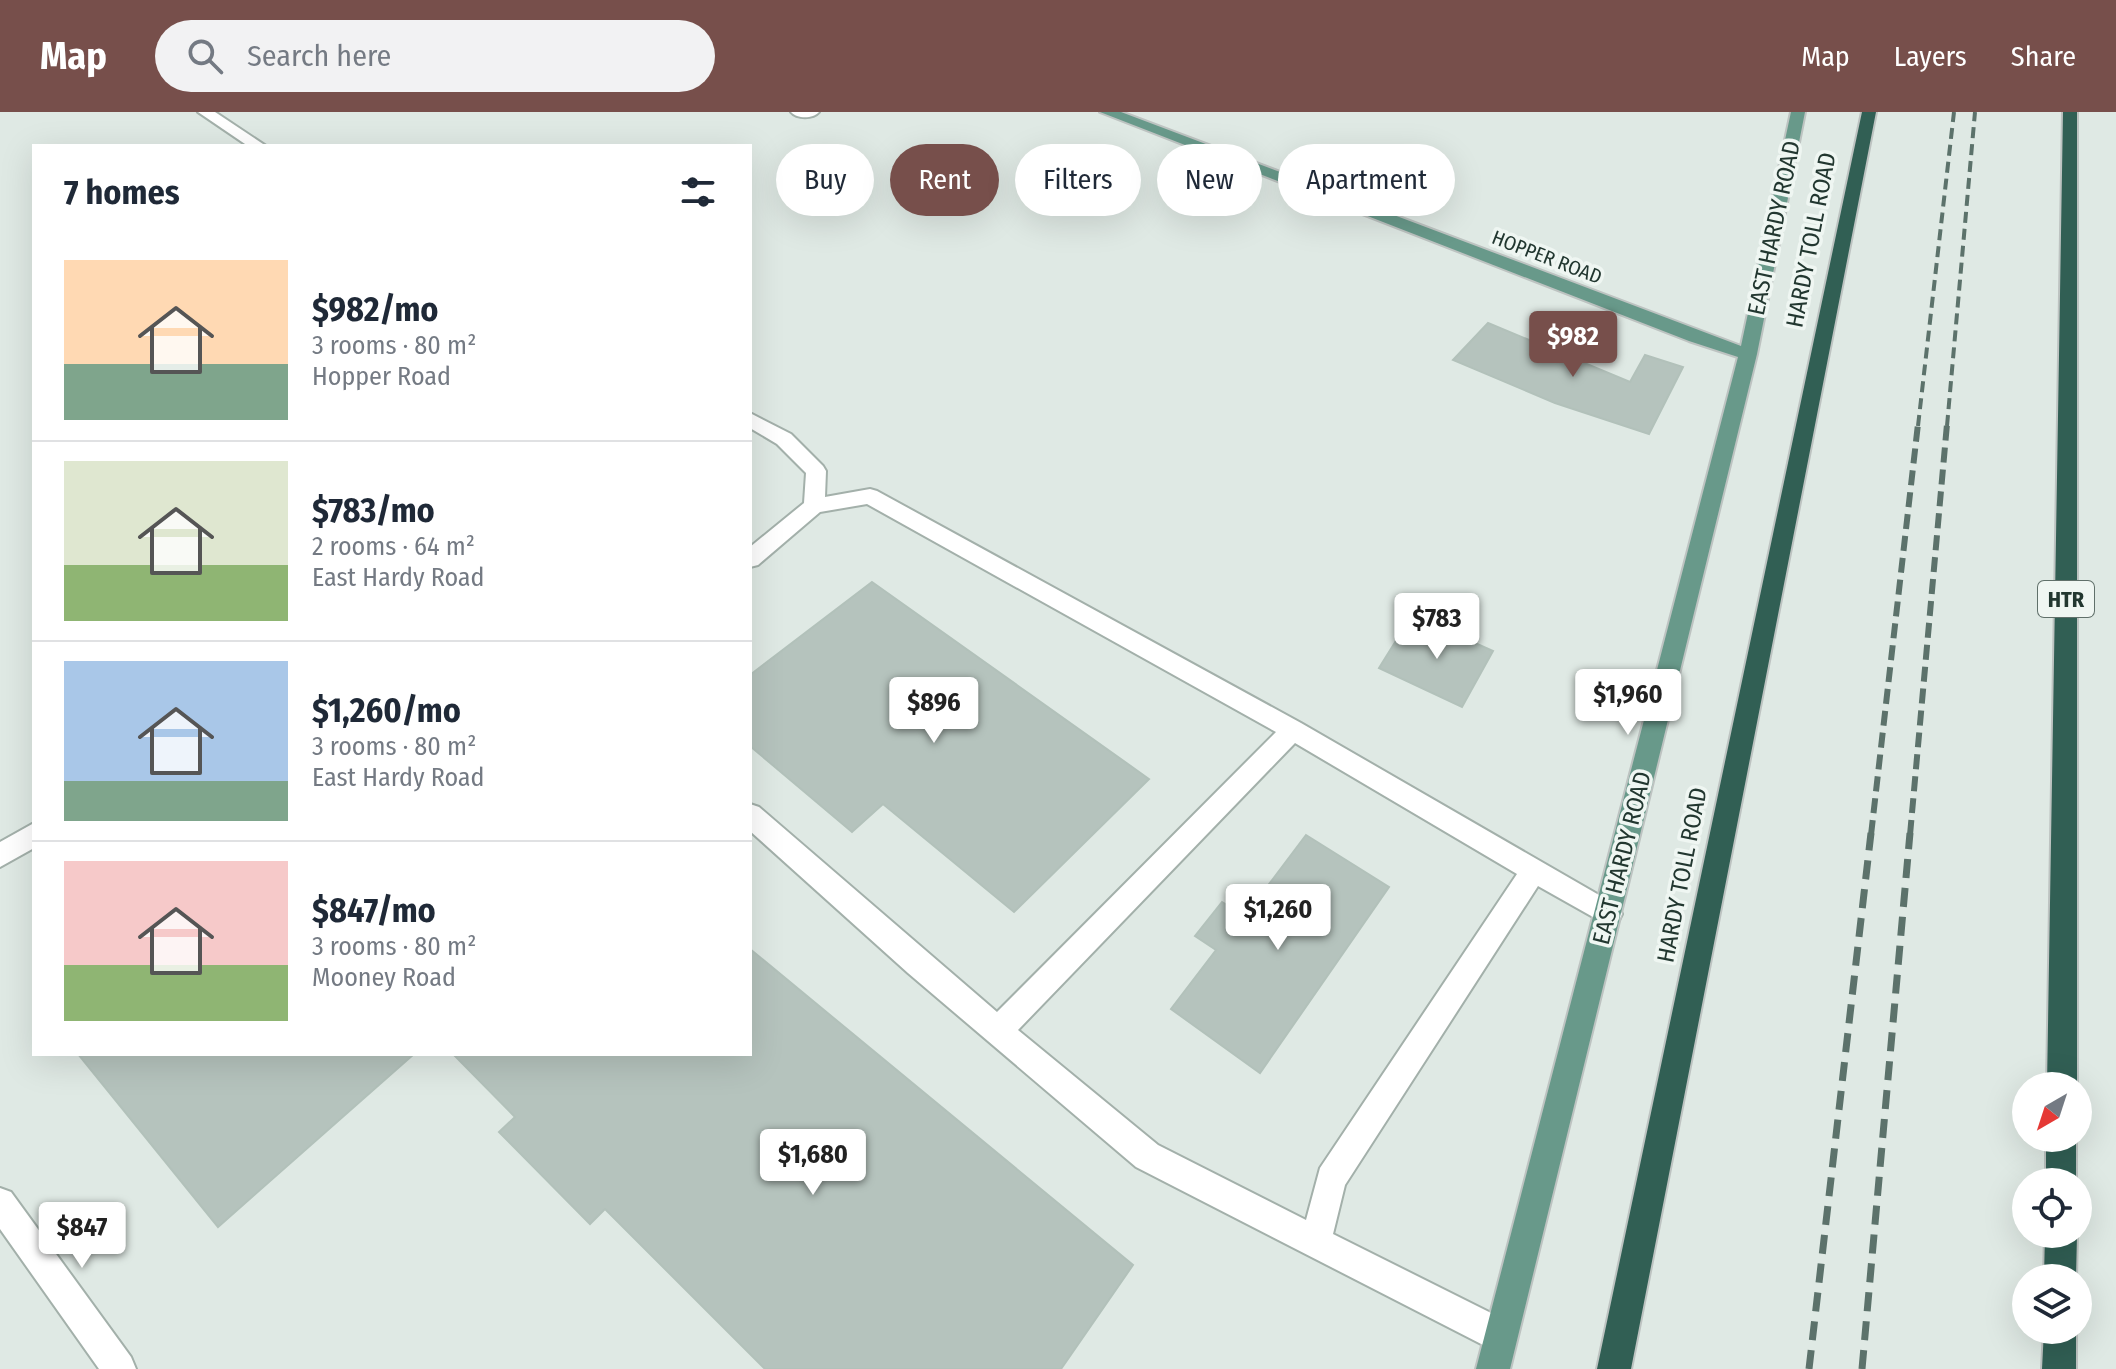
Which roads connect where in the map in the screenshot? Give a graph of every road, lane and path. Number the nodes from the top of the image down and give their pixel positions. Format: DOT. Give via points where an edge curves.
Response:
graph roads {
  1 [pos="205,112"];
  2 [pos="798,112"];
  3 [pos="812,112"];
  4 [pos="1107,112"];
  5 [pos="1798,112"];
  6 [pos="1869,112"];
  7 [pos="2070,112"];
  8 [pos="255,144"];
  9 [pos="1748,354"];
  10 [pos="752,420"];
  11 [pos="814,506"];
  12 [pos="752,557"];
  13 [pos="1293,730"];
  14 [pos="752,817"];
  15 [pos="32,835"];
  16 [pos="0,856"];
  17 [pos="1534,871"];
  18 [pos="1609,914"];
  19 [pos="998,1031"];
  20 [pos="2062,1072"];
  21 [pos="0,1203"];
  22 [pos="1316,1242"];
  23 [pos="1501,1336"];
  24 [pos="2060,1344"];
  25 [pos="119,1369"];
  26 [pos="1493,1369"];
  27 [pos="1614,1369"];
  28 [pos="2059,1369"];
  1 -- 8 [label="street"];
  2 -- 3 [label="street"];
  4 -- 9 [label="main road, HOPPER ROAD"];
  5 -- 9 [label="main road, EAST HARDY ROAD"];
  6 -- 27 [label="highway, HARDY TOLL ROAD"];
  7 -- 20 [label="highway, HTR"];
  9 -- 18 [label="main road, EAST HARDY ROAD"];
  10 -- 11 [label="street" via="784,439 816,471"];
  11 -- 12 [label="street"];
  11 -- 13 [label="street" via="870,496"];
  13 -- 17 [label="street"];
  13 -- 19 [label="street"];
  14 -- 19 [label="street"];
  15 -- 16 [label="street"];
  17 -- 18 [label="street"];
  17 -- 22 [label="street" via="1331,1179"];
  18 -- 23 [label="main road, EAST HARDY ROAD"];
  19 -- 22 [label="street" via="1147,1156"];
  21 -- 25 [label="street"];
  22 -- 23 [label="street"];
  23 -- 26 [label="main road, EAST HARDY ROAD"];
  24 -- 28 [label="highway"];
}
